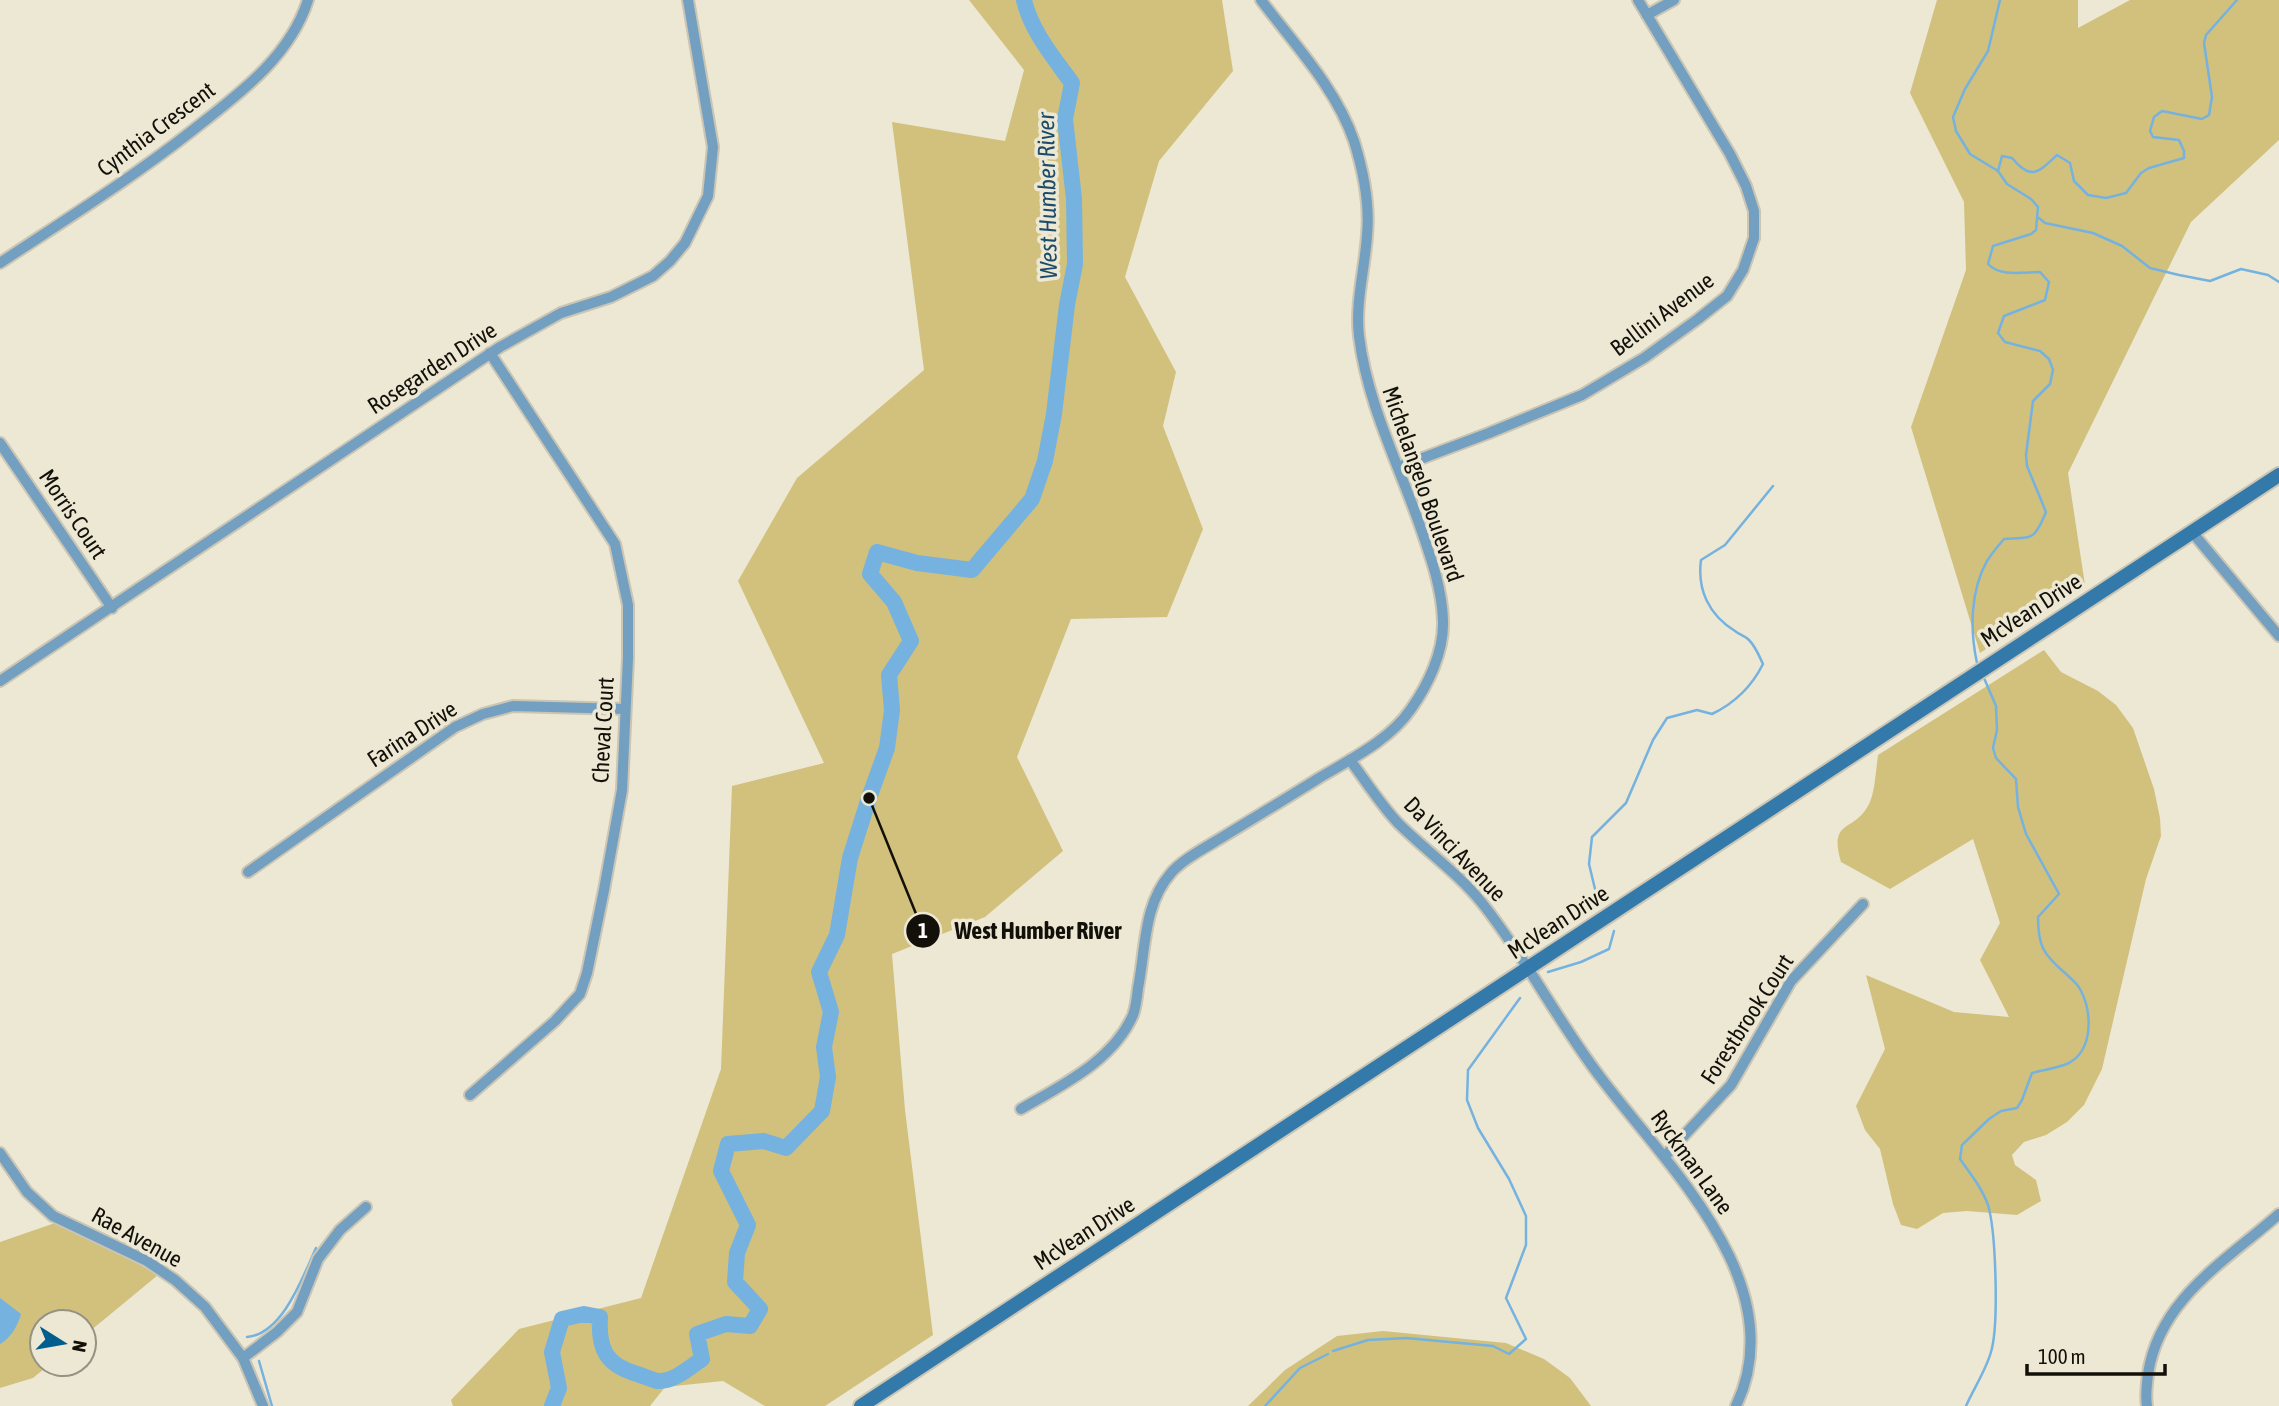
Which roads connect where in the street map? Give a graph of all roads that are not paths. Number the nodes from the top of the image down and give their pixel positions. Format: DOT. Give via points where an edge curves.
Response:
graph roads {
  1 [pos="308,0"];
  2 [pos="688,0"];
  3 [pos="1261,0"];
  4 [pos="1638,0"];
  5 [pos="1674,0"];
  6 [pos="1647,15"];
  7 [pos="0,264"];
  8 [pos="490,353"];
  9 [pos="0,443"];
  10 [pos="1399,467"];
  11 [pos="2279,474"];
  12 [pos="2193,532"];
  13 [pos="112,608"];
  14 [pos="2279,636"];
  15 [pos="0,681"];
  16 [pos="625,709"];
  17 [pos="1350,760"];
  18 [pos="248,872"];
  19 [pos="1863,904"];
  20 [pos="1529,968"];
  21 [pos="470,1095"];
  22 [pos="1021,1109"];
  23 [pos="0,1153"];
  24 [pos="1665,1156"];
  25 [pos="366,1207"];
  26 [pos="2279,1214"];
  27 [pos="243,1358"];
  28 [pos="262,1406"];
  29 [pos="860,1406"];
  30 [pos="1736,1406"];
  31 [pos="2147,1406"];
  1 -- 7 [label="street, Cynthia Crescent" via="303,17 274,59 223,106 154,161"];
  2 -- 8 [label="street, Rosegarden Drive" via="713,147 708,196 685,243 653,276 611,297 561,313"];
  3 -- 10 [label="street, Michelangelo Boulevard" via="1332,93 1353,140 1365,186 1368,232 1358,331 1366,381"];
  4 -- 6 [label="street, Bellini Avenue"];
  5 -- 6 [label="street"];
  6 -- 10 [label="street, Bellini Avenue" via="1746,186 1754,211 1754,238 1743,270 1727,296 1698,319 1582,395"];
  8 -- 13 [label="street, Rosegarden Drive"];
  8 -- 16 [label="street, Cheval Court" via="615,544 628,605"];
  9 -- 13 [label="street, Morris Court"];
  10 -- 17 [label="street, Michelangelo Boulevard" via="1439,588 1440,643 1426,685 1411,709 1398,725"];
  11 -- 12 [label="main road, McVean Drive"];
  12 -- 14 [label="street"];
  12 -- 20 [label="main road, McVean Drive"];
  13 -- 15 [label="street, Rosegarden Drive"];
  16 -- 18 [label="street, Farina Drive" via="513,706 474,718"];
  16 -- 21 [label="street, Cheval Court" via="622,790 580,994"];
  17 -- 20 [label="street, Da Vinci Avenue" via="1397,822 1481,902"];
  17 -- 22 [label="street, Michelangelo Boulevard" via="1172,870 1154,898 1134,1013 1121,1035 1076,1077"];
  19 -- 24 [label="street, Forestbrook Court" via="1791,981 1731,1086"];
  20 -- 24 [label="street, Ryckman Lane" via="1600,1078"];
  20 -- 29 [label="main road, McVean Drive"];
  23 -- 27 [label="street, Rae Avenue" via="27,1192 53,1216 147,1261 175,1280 205,1307"];
  24 -- 30 [label="street, Ryckman Lane" via="1716,1231 1739,1278 1751,1342"];
  25 -- 27 [label="street" via="340,1230 318,1259 297,1312"];
  26 -- 31 [label="street" via="2189,1292 2163,1325 2151,1357"];
  27 -- 28 [label="street, Rae Avenue"];
}
